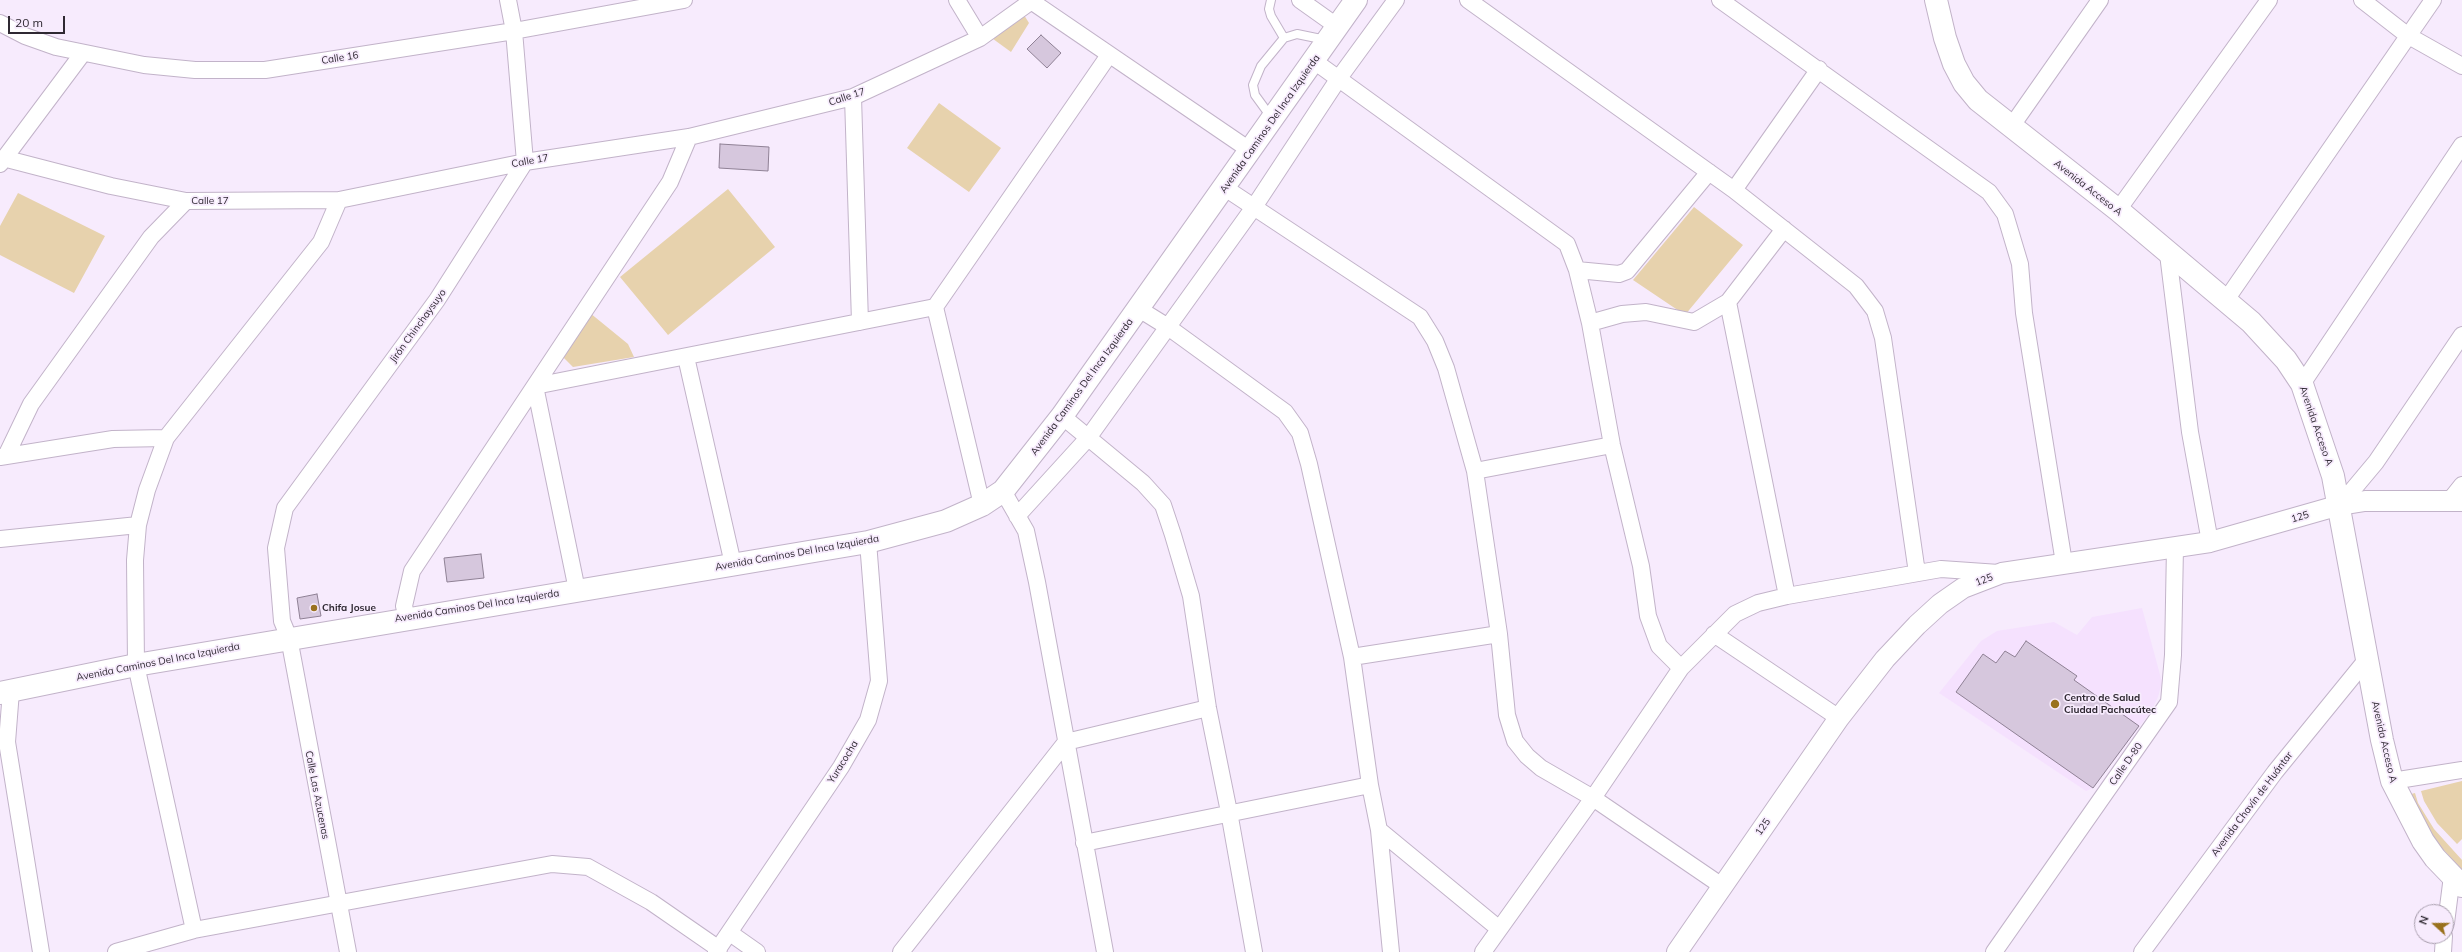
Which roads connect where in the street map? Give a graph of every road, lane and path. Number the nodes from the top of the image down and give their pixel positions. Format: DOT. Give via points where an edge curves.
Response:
graph roads {
  1 [pos="508,0"];
  2 [pos="684,0"];
  3 [pos="957,0"];
  4 [pos="1271,0"];
  5 [pos="1300,0"];
  6 [pos="1356,0"];
  7 [pos="1396,0"];
  8 [pos="1468,0"];
  9 [pos="1720,0"];
  10 [pos="1936,0"];
  11 [pos="2100,0"];
  12 [pos="2269,0"];
  13 [pos="2362,0"];
  14 [pos="2433,0"];
  15 [pos="1032,1"];
  16 [pos="0,23"];
  17 [pos="514,31"];
  18 [pos="1333,34"];
  19 [pos="2407,35"];
  20 [pos="980,38"];
  21 [pos="1284,38"];
  22 [pos="83,53"];
  23 [pos="1108,55"];
  24 [pos="1314,61"];
  25 [pos="2462,66"];
  26 [pos="1819,69"];
  27 [pos="1339,78"];
  28 [pos="853,97"];
  29 [pos="1273,120"];
  30 [pos="2011,127"];
  31 [pos="689,137"];
  32 [pos="2462,146"];
  33 [pos="1251,151"];
  34 [pos="2,161"];
  35 [pos="525,162"];
  36 [pos="1709,172"];
  37 [pos="1225,188"];
  38 [pos="1734,190"];
  39 [pos="339,200"];
  40 [pos="186,201"];
  41 [pos="1254,207"];
  42 [pos="2118,210"];
  43 [pos="1784,228"];
  44 [pos="2168,254"];
  45 [pos="1577,270"];
  46 [pos="2226,300"];
  47 [pos="1728,302"];
  48 [pos="935,307"];
  49 [pos="1139,309"];
  50 [pos="860,322"];
  51 [pos="1590,323"];
  52 [pos="1168,327"];
  53 [pos="2462,335"];
  54 [pos="686,357"];
  55 [pos="2302,384"];
  56 [pos="535,386"];
  57 [pos="1062,416"];
  58 [pos="166,438"];
  59 [pos="1088,438"];
  60 [pos="1612,445"];
  61 [pos="3,457"];
  62 [pos="1475,471"];
  63 [pos="1004,492"];
  64 [pos="2458,495"];
  65 [pos="982,505"];
  66 [pos="2340,506"];
  67 [pos="1017,516"];
  68 [pos="138,525"];
  69 [pos="0,539"];
  70 [pos="868,542"];
  71 [pos="2210,542"];
  72 [pos="2175,548"];
  73 [pos="2064,563"];
  74 [pos="733,564"];
  75 [pos="1918,573"];
  76 [pos="2002,573"];
  77 [pos="577,590"];
  78 [pos="1787,596"];
  79 [pos="407,618"];
  80 [pos="1499,634"];
  81 [pos="1714,634"];
  82 [pos="289,638"];
  83 [pos="1352,657"];
  84 [pos="2367,659"];
  85 [pos="136,665"];
  86 [pos="1681,668"];
  87 [pos="4,697"];
  88 [pos="1208,708"];
  89 [pos="1839,718"];
  90 [pos="1066,742"];
  91 [pos="2462,770"];
  92 [pos="2392,781"];
  93 [pos="1370,785"];
  94 [pos="1593,798"];
  95 [pos="1229,812"];
  96 [pos="1379,830"];
  97 [pos="1084,843"];
  98 [pos="2457,881"];
  99 [pos="1722,886"];
  100 [pos="2451,904"];
  101 [pos="338,905"];
  102 [pos="1498,928"];
  103 [pos="194,930"];
  104 [pos="730,933"];
  105 [pos="718,950"];
  106 [pos="41,952"];
  107 [pos="116,952"];
  108 [pos="348,952"];
  109 [pos="757,952"];
  110 [pos="901,952"];
  111 [pos="1105,952"];
  112 [pos="1254,952"];
  113 [pos="1391,952"];
  114 [pos="1483,952"];
  115 [pos="1677,952"];
  116 [pos="1994,952"];
  117 [pos="2142,952"];
  1 -- 17 [label="street"];
  2 -- 17 [label="street, Calle 16"];
  3 -- 20 [label="street"];
  4 -- 21 [label="lane" via="1271,16"];
  5 -- 18 [label="street"];
  6 -- 18 [label="main road, Avenida Caminos Del Inca Izquierda"];
  7 -- 27 [label="street"];
  8 -- 36 [label="street"];
  9 -- 26 [label="street"];
  10 -- 30 [label="main road, Avenida Acceso A" via="1945,38 1964,83 1978,100"];
  11 -- 30 [label="street"];
  12 -- 42 [label="street"];
  13 -- 19 [label="street"];
  14 -- 19 [label="street"];
  15 -- 20 [label="street, Calle 17"];
  15 -- 23 [label="street"];
  16 -- 22 [label="street, Calle 16" via="25,36"];
  17 -- 22 [label="street, Calle 16" via="265,70 195,70 144,65"];
  17 -- 35 [label="street"];
  18 -- 21 [label="lane" via="1297,34"];
  18 -- 24 [label="main road, Avenida Caminos Del Inca Izquierda"];
  19 -- 25 [label="street"];
  19 -- 46 [label="street"];
  20 -- 28 [label="street, Calle 17"];
  21 -- 29 [label="lane" via="1261,66 1253,86 1255,95"];
  22 -- 34 [label="street"];
  23 -- 33 [label="street"];
  23 -- 48 [label="street"];
  24 -- 27 [label="street"];
  24 -- 29 [label="main road, Avenida Caminos Del Inca Izquierda"];
  26 -- 38 [label="street"];
  26 -- 73 [label="street" via="1989,192 2005,214 2020,264 2024,313"];
  27 -- 41 [label="street"];
  27 -- 45 [label="street" via="1567,244"];
  28 -- 31 [label="street, Calle 17"];
  28 -- 50 [label="street"];
  29 -- 33 [label="main road, Avenida Caminos Del Inca Izquierda"];
  30 -- 42 [label="main road, Avenida Acceso A"];
  31 -- 35 [label="street, Calle 17"];
  31 -- 56 [label="street" via="670,182"];
  32 -- 55 [label="street"];
  33 -- 37 [label="main road, Avenida Caminos Del Inca Izquierda"];
  34 -- 40 [label="street, Calle 17"];
  35 -- 39 [label="street, Calle 17"];
  35 -- 82 [label="street, Jirón Chinchaysuyo" via="437,300 285,508 276,548 282,621"];
  36 -- 38 [label="street"];
  36 -- 45 [label="street" via="1627,271 1619,274"];
  37 -- 41 [label="street"];
  37 -- 49 [label="main road, Avenida Caminos Del Inca Izquierda"];
  38 -- 43 [label="street"];
  39 -- 40 [label="street, Calle 17"];
  39 -- 58 [label="street" via="321,242"];
  40 -- 61 [label="street" via="151,237 31,404"];
  41 -- 52 [label="street"];
  41 -- 62 [label="street" via="1420,317 1435,341 1446,368"];
  42 -- 44 [label="main road, Avenida Acceso A"];
  43 -- 47 [label="street"];
  43 -- 75 [label="street" via="1856,286 1875,312 1889,366"];
  44 -- 46 [label="main road, Avenida Acceso A"];
  44 -- 71 [label="street" via="2190,432"];
  45 -- 51 [label="street"];
  46 -- 55 [label="main road, Avenida Acceso A" via="2270,341"];
  47 -- 51 [label="street" via="1694,322 1646,312 1622,314"];
  47 -- 78 [label="street"];
  48 -- 50 [label="street"];
  48 -- 65 [label="street"];
  49 -- 52 [label="street"];
  49 -- 57 [label="main road, Avenida Caminos Del Inca Izquierda"];
  50 -- 54 [label="street"];
  51 -- 60 [label="street"];
  52 -- 59 [label="street"];
  52 -- 83 [label="street" via="1285,412 1300,433 1311,471"];
  53 -- 66 [label="street" via="2376,462"];
  54 -- 56 [label="street"];
  54 -- 74 [label="street"];
  55 -- 66 [label="main road, Avenida Acceso A" via="2324,447"];
  56 -- 77 [label="street"];
  56 -- 79 [label="street" via="412,571 404,606"];
  57 -- 59 [label="street"];
  57 -- 63 [label="main road, Avenida Caminos Del Inca Izquierda"];
  58 -- 61 [label="street" via="113,439"];
  58 -- 68 [label="street" via="147,490"];
  59 -- 67 [label="street"];
  59 -- 88 [label="street" via="1143,483 1163,505 1191,596"];
  60 -- 62 [label="street"];
  60 -- 86 [label="street" via="1641,566 1648,616 1659,646"];
  62 -- 80 [label="street"];
  63 -- 65 [label="main road, Avenida Caminos Del Inca Izquierda"];
  63 -- 67 [label="street"];
  64 -- 66 [label="street, 125" via="2366,501"];
  65 -- 70 [label="main road, Avenida Caminos Del Inca Izquierda" via="946,521"];
  66 -- 71 [label="street, 125"];
  66 -- 84 [label="main road, Avenida Acceso A"];
  67 -- 90 [label="street" via="1026,532 1037,582"];
  68 -- 69 [label="street"];
  68 -- 85 [label="street" via="135,560"];
  70 -- 74 [label="main road, Avenida Caminos Del Inca Izquierda"];
  70 -- 104 [label="street, Yuracocha" via="879,681 868,720 841,767"];
  71 -- 72 [label="street, 125"];
  72 -- 73 [label="street, 125"];
  72 -- 116 [label="street, Calle D-80" via="2173,655 2169,702"];
  73 -- 76 [label="street, 125"];
  74 -- 77 [label="main road, Avenida Caminos Del Inca Izquierda"];
  75 -- 76 [label="street" via="1941,569"];
  75 -- 78 [label="street"];
  76 -- 89 [label="street, 125" via="1963,588 1940,604 1885,659"];
  77 -- 79 [label="main road, Avenida Caminos Del Inca Izquierda"];
  78 -- 81 [label="street" via="1758,603 1735,614"];
  79 -- 82 [label="main road, Avenida Caminos Del Inca Izquierda"];
  80 -- 83 [label="street"];
  80 -- 94 [label="street" via="1507,715 1515,741 1541,768"];
  81 -- 86 [label="street"];
  81 -- 89 [label="street"];
  82 -- 85 [label="main road, Avenida Caminos Del Inca Izquierda"];
  82 -- 101 [label="street, Calle Las Azucenas"];
  83 -- 93 [label="street"];
  84 -- 92 [label="main road, Avenida Acceso A"];
  84 -- 117 [label="street, Avenida Chavín de Huántar" via="2275,772"];
  85 -- 87 [label="main road, Avenida Caminos Del Inca Izquierda"];
  85 -- 103 [label="street"];
  86 -- 94 [label="street"];
  87 -- 106 [label="street" via="7,742"];
  88 -- 90 [label="street"];
  88 -- 95 [label="street"];
  89 -- 99 [label="street, 125"];
  90 -- 97 [label="street"];
  90 -- 110 [label="street"];
  91 -- 92 [label="street"];
  92 -- 98 [label="main road, Avenida Acceso A" via="2423,842"];
  93 -- 95 [label="street"];
  93 -- 96 [label="street"];
  94 -- 99 [label="street"];
  94 -- 102 [label="street"];
  95 -- 97 [label="street"];
  95 -- 112 [label="street"];
  96 -- 102 [label="street"];
  96 -- 113 [label="street"];
  97 -- 111 [label="street"];
  98 -- 100 [label="street"];
  99 -- 115 [label="street, 125"];
  101 -- 103 [label="street"];
  101 -- 105 [label="street" via="552,864 588,867 651,902"];
  101 -- 108 [label="street, Calle Las Azucenas"];
  102 -- 114 [label="street"];
  103 -- 107 [label="street"];
  104 -- 105 [label="street, Yuracocha"];
  104 -- 109 [label="street"];
}
